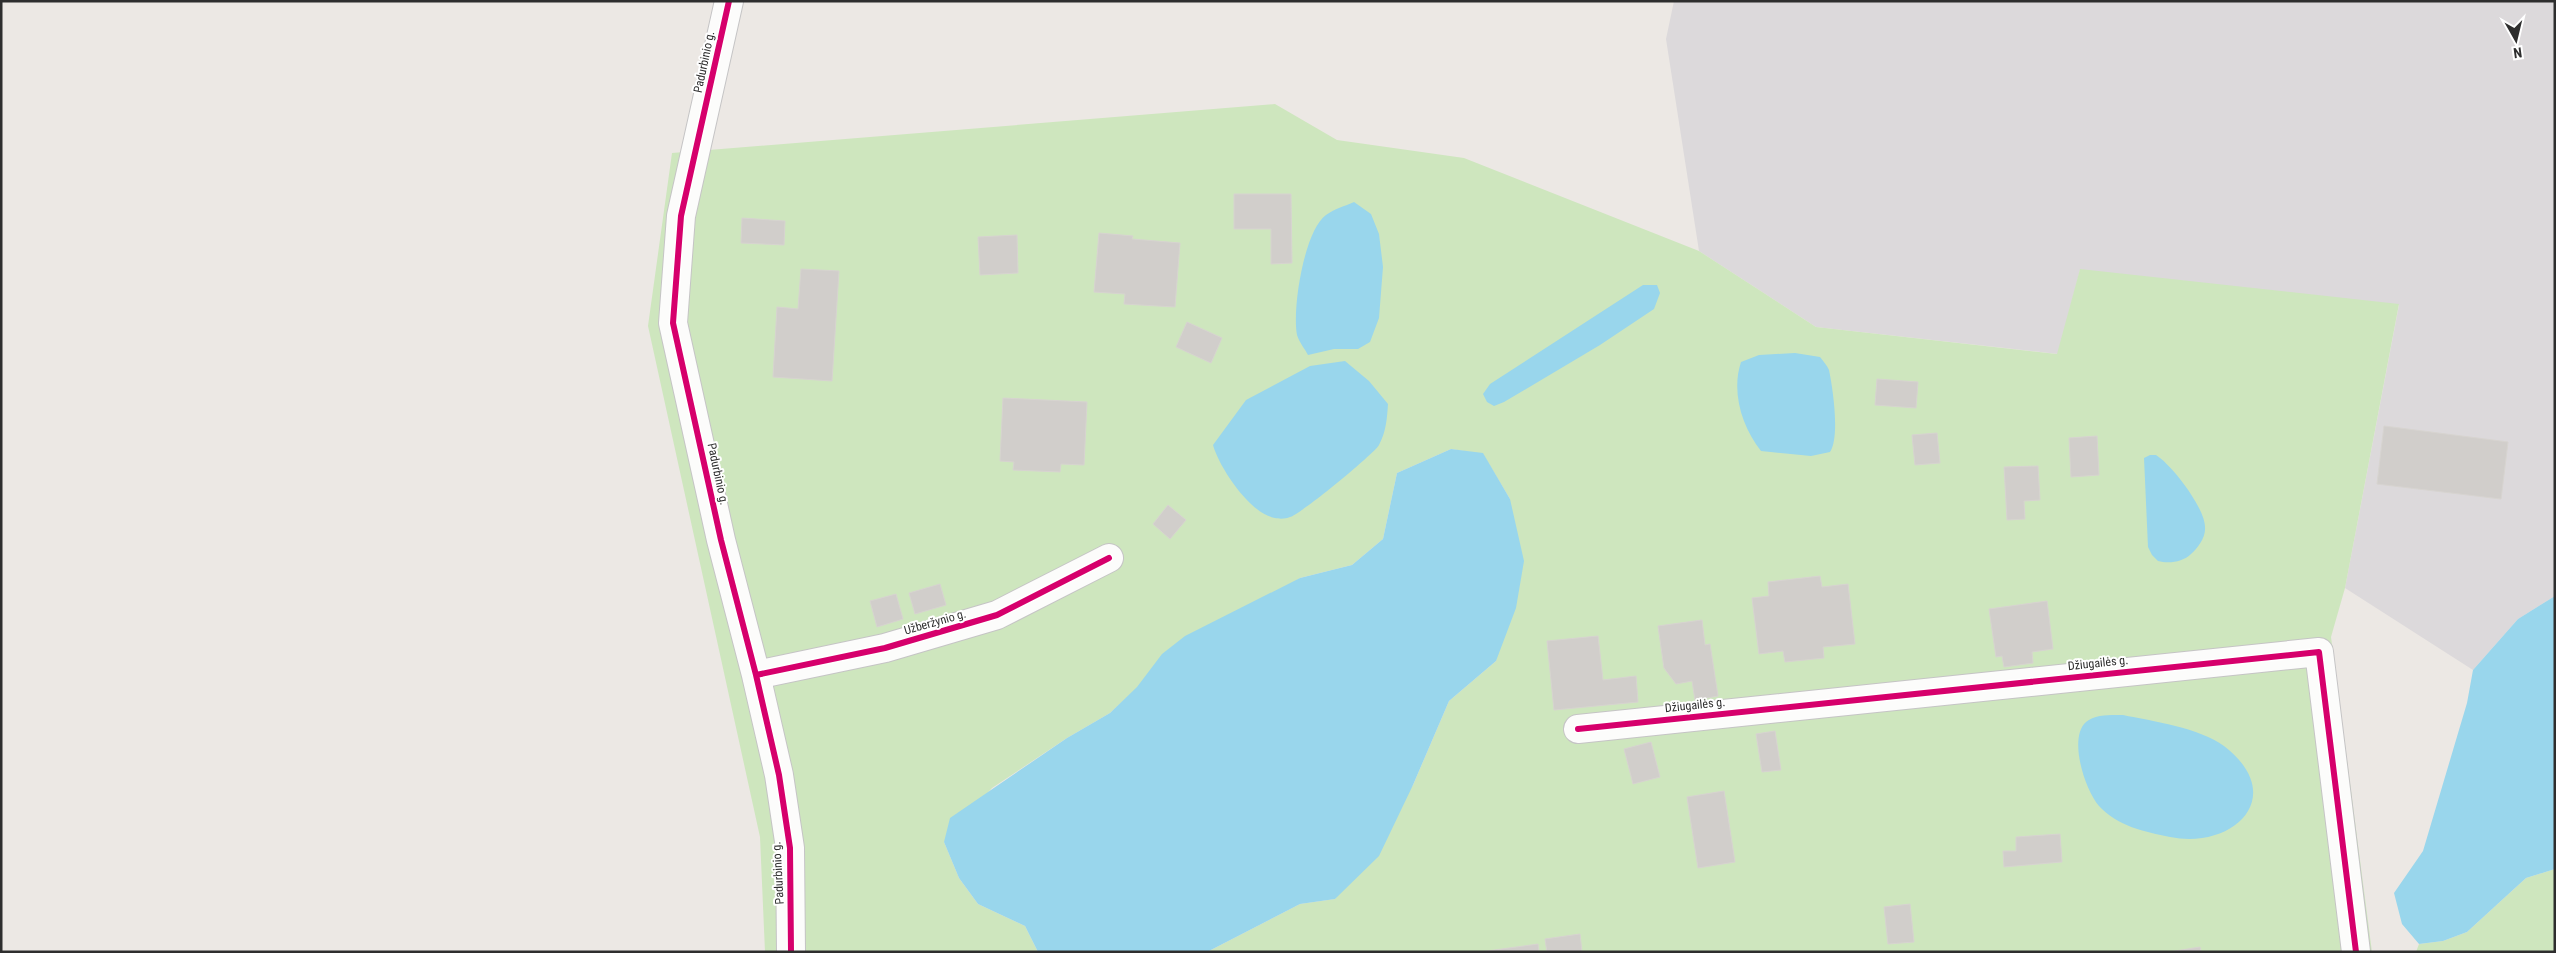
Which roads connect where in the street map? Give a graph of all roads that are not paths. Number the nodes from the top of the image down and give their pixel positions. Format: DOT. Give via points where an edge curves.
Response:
graph roads {
  1 [pos="729,1"];
  2 [pos="1108,558"];
  3 [pos="756,675"];
  4 [pos="1578,729"];
  5 [pos="791,952"];
  6 [pos="2356,952"];
  1 -- 3 [label="street, Padurbinio g." via="681,216 673,323 721,540"];
  2 -- 3 [label="street, Užberžynio g." via="997,615 885,648"];
  3 -- 5 [label="street, Padurbinio g." via="790,848"];
  4 -- 6 [label="street, Džiugailės g." via="2319,652"];
}
